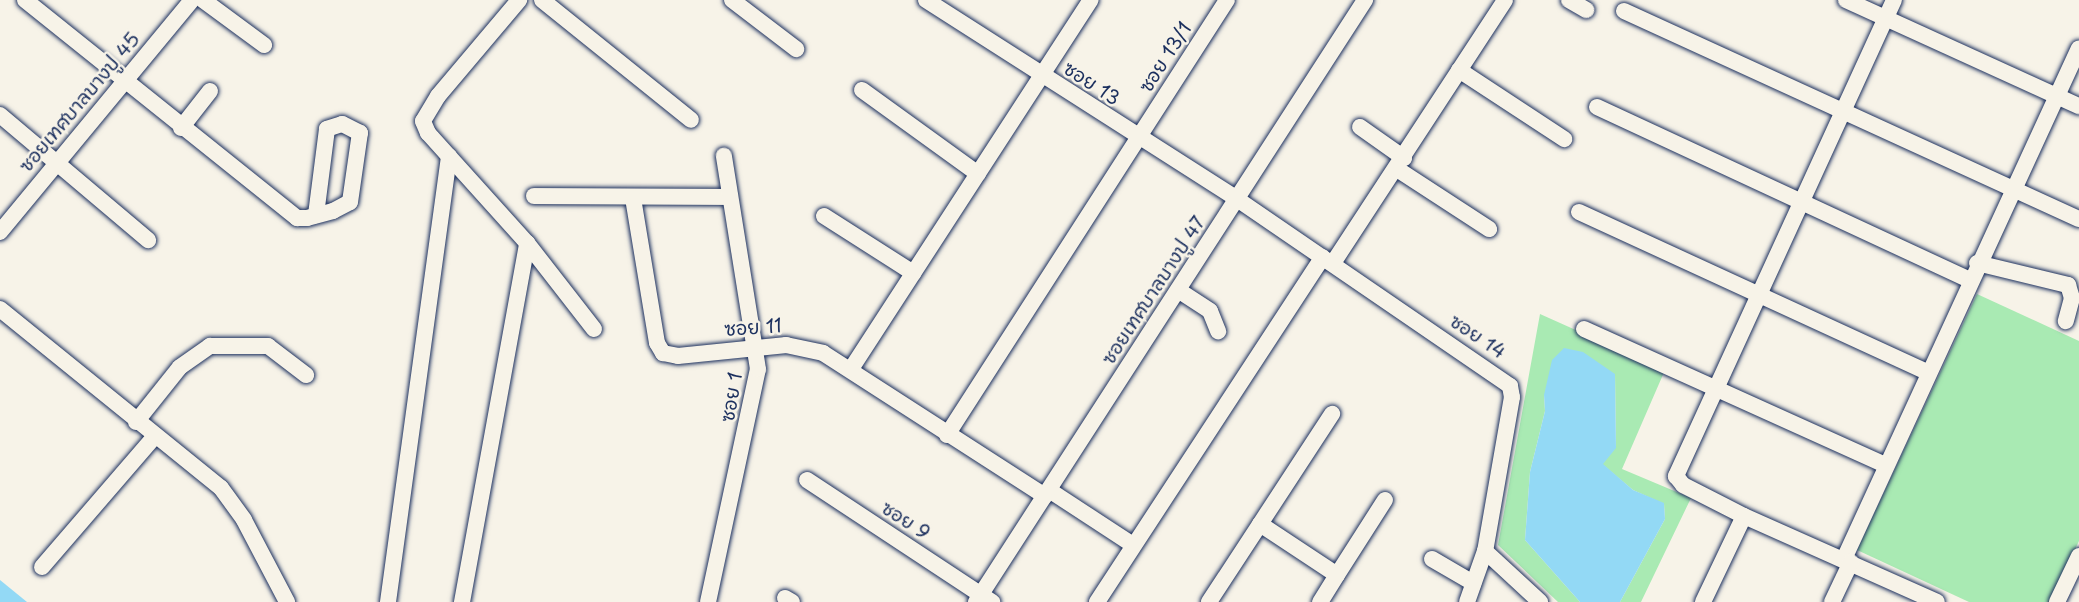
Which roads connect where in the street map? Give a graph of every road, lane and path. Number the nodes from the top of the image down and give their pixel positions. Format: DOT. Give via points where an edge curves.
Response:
graph roads {
  1 [pos="25,0"];
  2 [pos="192,0"];
  3 [pos="203,0"];
  4 [pos="519,0"];
  5 [pos="542,0"];
  6 [pos="732,0"];
  7 [pos="926,0"];
  8 [pos="1091,0"];
  9 [pos="1227,0"];
  10 [pos="1365,0"];
  11 [pos="1505,0"];
  12 [pos="1569,0"];
  13 [pos="1846,0"];
  14 [pos="1894,0"];
  15 [pos="952,7"];
  16 [pos="1586,10"];
  17 [pos="1624,10"];
  18 [pos="1885,18"];
  19 [pos="264,45"];
  20 [pos="2079,48"];
  21 [pos="796,50"];
  22 [pos="1459,70"];
  23 [pos="1042,76"];
  24 [pos="122,80"];
  25 [pos="862,90"];
  26 [pos="210,91"];
  27 [pos="2056,96"];
  28 [pos="2079,106"];
  29 [pos="1597,107"];
  30 [pos="1843,111"];
  31 [pos="0,115"];
  32 [pos="691,120"];
  33 [pos="1360,127"];
  34 [pos="181,128"];
  35 [pos="1138,138"];
  36 [pos="1564,138"];
  37 [pos="449,156"];
  38 [pos="724,156"];
  39 [pos="56,160"];
  40 [pos="1400,163"];
  41 [pos="978,174"];
  42 [pos="2012,188"];
  43 [pos="534,196"];
  44 [pos="730,197"];
  45 [pos="633,198"];
  46 [pos="1237,199"];
  47 [pos="1800,204"];
  48 [pos="1579,212"];
  49 [pos="316,215"];
  50 [pos="824,216"];
  51 [pos="2079,219"];
  52 [pos="1489,229"];
  53 [pos="0,232"];
  54 [pos="148,240"];
  55 [pos="527,243"];
  56 [pos="1328,260"];
  57 [pos="1977,263"];
  58 [pos="913,273"];
  59 [pos="1969,280"];
  60 [pos="1178,290"];
  61 [pos="1759,295"];
  62 [pos="0,309"];
  63 [pos="2066,321"];
  64 [pos="594,329"];
  65 [pos="1584,329"];
  66 [pos="1218,331"];
  67 [pos="756,346"];
  68 [pos="851,369"];
  69 [pos="1927,372"];
  70 [pos="306,375"];
  71 [pos="1716,389"];
  72 [pos="1332,414"];
  73 [pos="136,422"];
  74 [pos="947,435"];
  75 [pos="155,436"];
  76 [pos="1885,464"];
  77 [pos="807,480"];
  78 [pos="1047,493"];
  79 [pos="1385,500"];
  80 [pos="1744,516"];
  81 [pos="1260,524"];
  82 [pos="1133,545"];
  83 [pos="1485,551"];
  84 [pos="2079,556"];
  85 [pos="1432,559"];
  86 [pos="1848,561"];
  87 [pos="42,567"];
  88 [pos="1337,575"];
  89 [pos="1474,583"];
  90 [pos="983,599"];
  91 [pos="287,602"];
  92 [pos="388,602"];
  93 [pos="462,602"];
  94 [pos="708,602"];
  95 [pos="1097,602"];
  96 [pos="1209,602"];
  97 [pos="1320,602"];
  98 [pos="1467,602"];
  99 [pos="1539,602"];
  100 [pos="1703,602"];
  101 [pos="1832,602"];
  102 [pos="1937,602"];
  103 [pos="2057,602"];
  1 -- 24 [label="street"];
  2 -- 24 [label="street, ซอยเทศบาลบางปู 45"];
  3 -- 19 [label="street"];
  4 -- 37 [label="street" via="426,113 428,133"];
  5 -- 32 [label="street"];
  6 -- 21 [label="street"];
  7 -- 15 [label="street, ซอย 13"];
  8 -- 23 [label="street"];
  9 -- 35 [label="street, ซอย 13/1"];
  10 -- 46 [label="street, ซอยเทศบาลบางปู 47"];
  11 -- 22 [label="street"];
  12 -- 16 [label="street"];
  13 -- 18 [label="street"];
  14 -- 18 [label="street"];
  15 -- 23 [label="street, ซอย 13"];
  17 -- 30 [label="street"];
  18 -- 27 [label="street"];
  18 -- 30 [label="street"];
  20 -- 27 [label="street"];
  22 -- 36 [label="street"];
  22 -- 40 [label="street"];
  23 -- 35 [label="street, ซอย 13"];
  23 -- 41 [label="street"];
  24 -- 34 [label="street"];
  24 -- 39 [label="street, ซอยเทศบาลบางปู 45"];
  25 -- 41 [label="street"];
  26 -- 34 [label="street"];
  27 -- 28 [label="street"];
  27 -- 42 [label="street"];
  29 -- 47 [label="street"];
  30 -- 42 [label="street"];
  30 -- 47 [label="street"];
  31 -- 39 [label="street"];
  33 -- 40 [label="street"];
  34 -- 49 [label="street" via="286,213 297,218"];
  35 -- 46 [label="street, ซอย 13"];
  35 -- 74 [label="street, ซอย 13/1"];
  37 -- 55 [label="street"];
  37 -- 92 [label="street"];
  38 -- 44 [label="street, ซอย 1"];
  39 -- 53 [label="street, ซอยเทศบาลบางปู 45"];
  39 -- 54 [label="street"];
  40 -- 52 [label="street"];
  40 -- 56 [label="street"];
  41 -- 58 [label="street"];
  42 -- 51 [label="street"];
  42 -- 57 [label="street"];
  43 -- 45 [label="street"];
  44 -- 45 [label="street"];
  44 -- 67 [label="street, ซอย 1"];
  45 -- 67 [label="street, ซอย 11" via="657,343 663,353 678,356"];
  46 -- 56 [label="street, ซอย 14"];
  46 -- 60 [label="street, ซอยเทศบาลบางปู 47"];
  47 -- 59 [label="street"];
  47 -- 61 [label="street"];
  48 -- 61 [label="street"];
  49 -- 49 [label="street" via="350,202 362,142 354,128 342,124 327,130"];
  50 -- 58 [label="street"];
  55 -- 64 [label="street"];
  55 -- 93 [label="street"];
  56 -- 82 [label="street"];
  56 -- 83 [label="street, ซอย 14" via="1510,386 1512,397"];
  57 -- 59 [label="street"];
  57 -- 63 [label="street" via="2068,285 2072,298"];
  58 -- 68 [label="street"];
  59 -- 69 [label="street"];
  60 -- 66 [label="street" via="1210,311"];
  60 -- 78 [label="street, ซอยเทศบาลบางปู 47"];
  61 -- 69 [label="street"];
  61 -- 71 [label="street"];
  62 -- 73 [label="street"];
  65 -- 71 [label="street"];
  67 -- 68 [label="street, ซอย 11" via="804,346"];
  67 -- 94 [label="street, ซอย 1" via="756,386"];
  68 -- 74 [label="street, ซอย 11"];
  69 -- 76 [label="street"];
  70 -- 73 [label="street" via="268,346 210,346 180,367"];
  71 -- 76 [label="street"];
  71 -- 80 [label="street" via="1676,476 1683,485"];
  72 -- 81 [label="street"];
  73 -- 75 [label="street"];
  74 -- 78 [label="street, ซอย 11"];
  75 -- 87 [label="street"];
  75 -- 91 [label="street" via="221,488 244,520"];
  76 -- 86 [label="street"];
  77 -- 90 [label="street, ซอย 9"];
  78 -- 82 [label="street, ซอย 11"];
  78 -- 90 [label="street, ซอยเทศบาลบางปู 47"];
  79 -- 88 [label="street"];
  80 -- 86 [label="street"];
  80 -- 100 [label="street"];
  81 -- 88 [label="street"];
  81 -- 96 [label="street"];
  82 -- 95 [label="street"];
  83 -- 89 [label="street, ซอย 14"];
  83 -- 99 [label="street"];
  84 -- 103 [label="street"];
  85 -- 89 [label="street"];
  86 -- 101 [label="street"];
  86 -- 102 [label="street"];
  88 -- 97 [label="street"];
  89 -- 98 [label="street, ซอย 14"];
}
